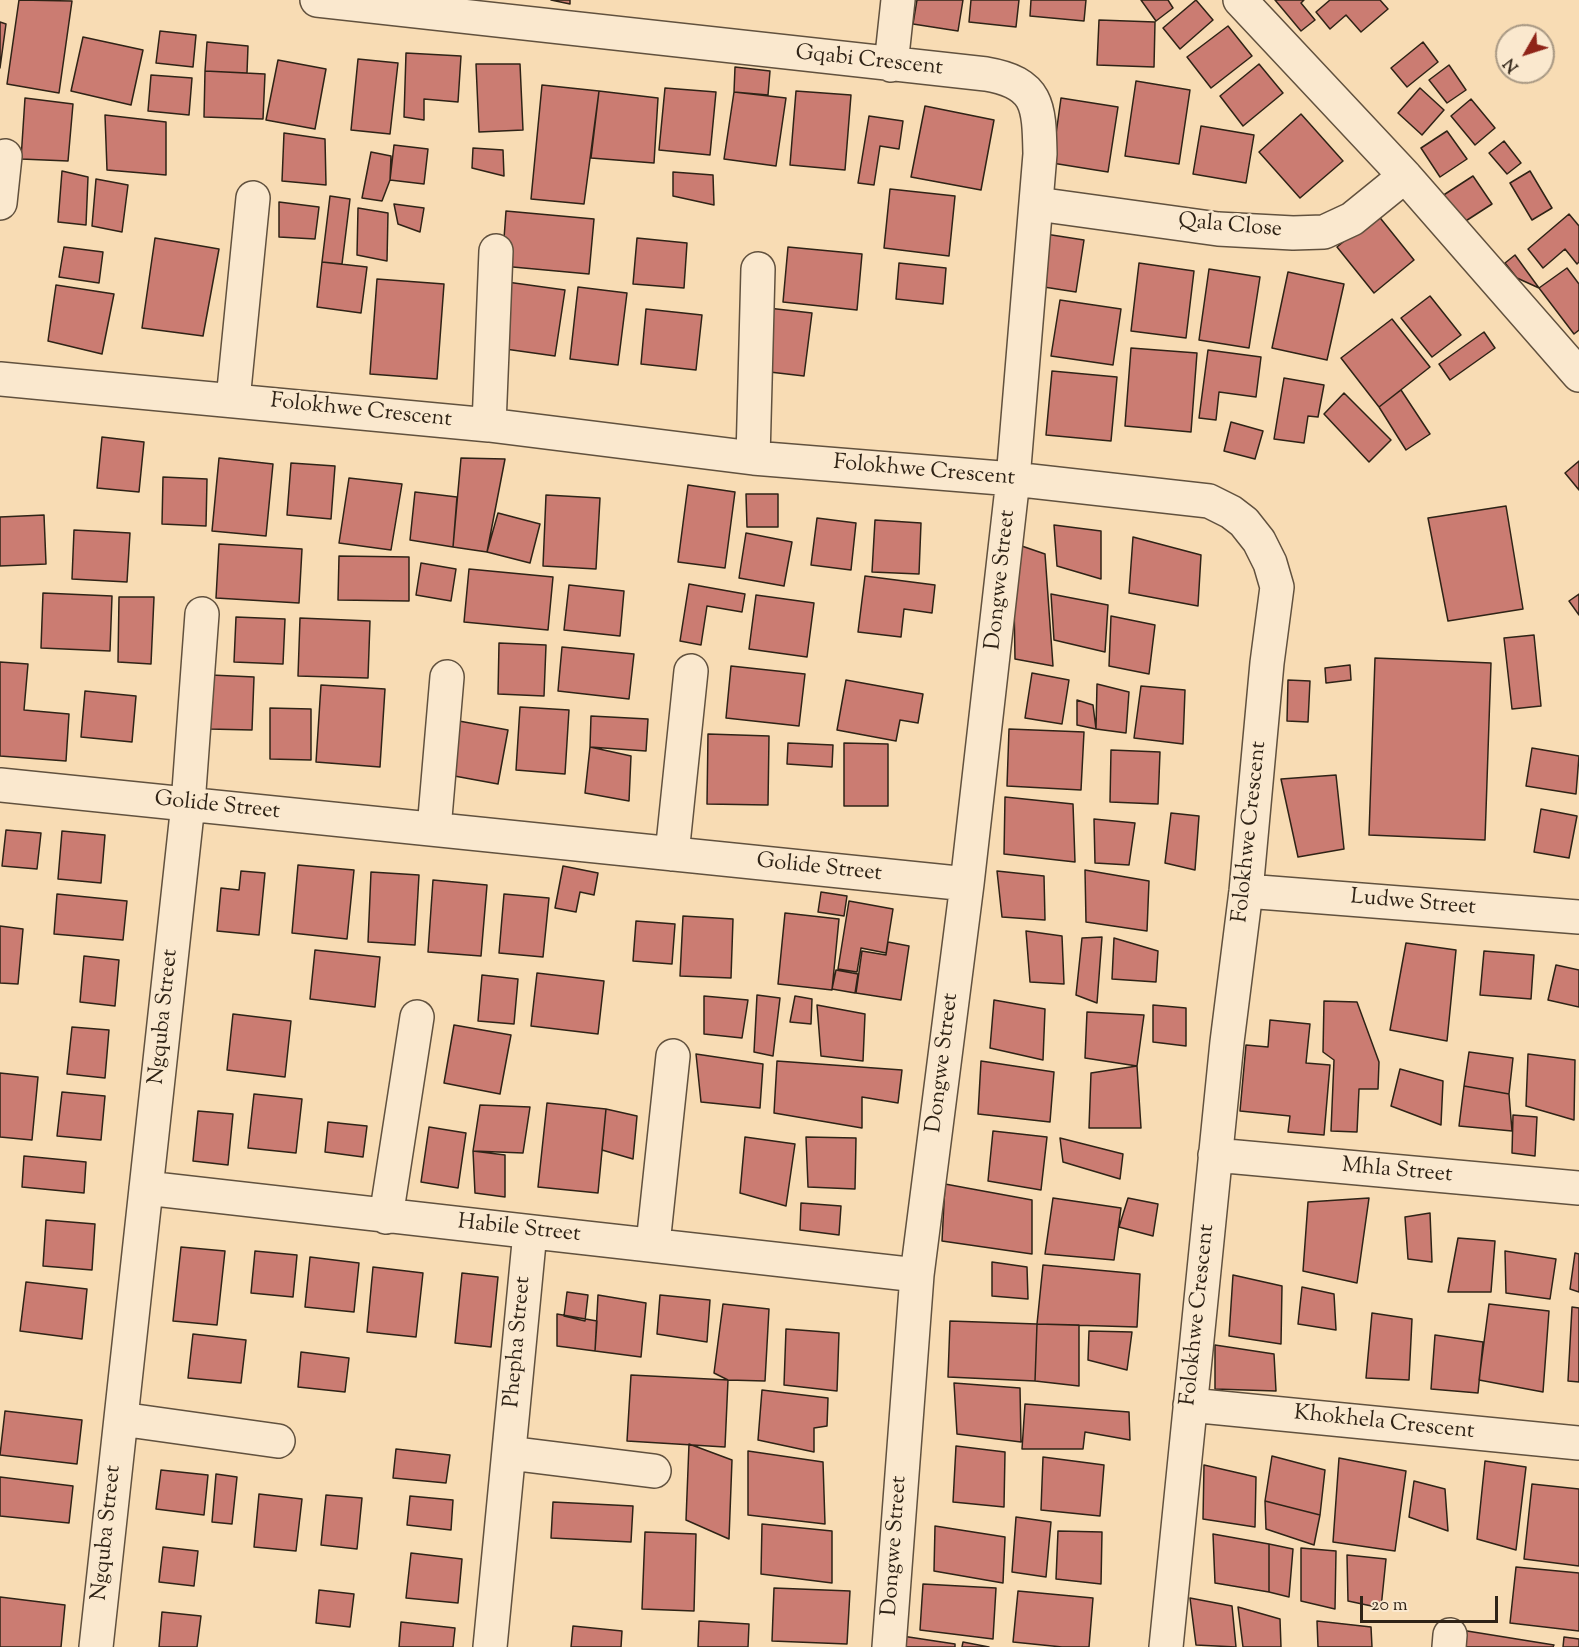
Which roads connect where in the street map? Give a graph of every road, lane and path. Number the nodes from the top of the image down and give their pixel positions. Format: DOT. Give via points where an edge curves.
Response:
graph roads {
  1 [pos="320,0"];
  2 [pos="898,0"];
  3 [pos="1240,0"];
  4 [pos="891,65"];
  5 [pos="5,156"];
  6 [pos="1405,177"];
  7 [pos="253,198"];
  8 [pos="0,203"];
  9 [pos="1037,204"];
  10 [pos="496,250"];
  11 [pos="758,269"];
  12 [pos="1579,375"];
  13 [pos="0,379"];
  14 [pos="233,400"];
  15 [pos="489,424"];
  16 [pos="753,458"];
  17 [pos="1013,479"];
  18 [pos="202,614"];
  19 [pos="691,671"];
  20 [pos="447,678"];
  21 [pos="0,785"];
  22 [pos="188,804"];
  23 [pos="434,830"];
  24 [pos="672,854"];
  25 [pos="967,884"];
  26 [pos="1246,891"];
  27 [pos="1579,917"];
  28 [pos="417,1017"];
  29 [pos="673,1056"];
  30 [pos="1215,1155"];
  31 [pos="146,1188"];
  32 [pos="1579,1188"];
  33 [pos="386,1217"];
  34 [pos="530,1232"];
  35 [pos="652,1244"];
  36 [pos="917,1275"];
  37 [pos="1190,1405"];
  38 [pos="121,1419"];
  39 [pos="278,1441"];
  40 [pos="1579,1443"];
  41 [pos="509,1453"];
  42 [pos="654,1471"];
  43 [pos="96,1647"];
  44 [pos="490,1647"];
  45 [pos="889,1647"];
  46 [pos="1166,1647"];
  1 -- 4 [label="street, Gqabi Crescent"];
  2 -- 4 [label="street"];
  3 -- 6 [label="street"];
  4 -- 9 [label="street, Gqabi Crescent" via="986,74 1023,86 1035,103 1040,122"];
  5 -- 8 [label="street"];
  6 -- 9 [label="street, Qala Close" via="1353,219 1324,232 1218,229"];
  6 -- 12 [label="street"];
  7 -- 14 [label="street"];
  9 -- 17 [label="street, Gqabi Crescent"];
  10 -- 15 [label="street"];
  11 -- 16 [label="street"];
  13 -- 14 [label="street, Folokhwe Crescent"];
  14 -- 15 [label="street, Folokhwe Crescent"];
  15 -- 16 [label="street, Folokhwe Crescent"];
  16 -- 17 [label="street, Folokhwe Crescent"];
  17 -- 25 [label="street, Dongwe Street"];
  17 -- 26 [label="street, Folokhwe Crescent" via="1209,501 1244,522 1259,541 1276,587"];
  18 -- 22 [label="street, Ngquba Street"];
  19 -- 24 [label="street"];
  20 -- 23 [label="street"];
  21 -- 22 [label="street, Golide Street"];
  22 -- 23 [label="street, Golide Street"];
  22 -- 31 [label="street, Ngquba Street"];
  23 -- 24 [label="street, Golide Street"];
  24 -- 25 [label="street, Golide Street"];
  25 -- 36 [label="street, Dongwe Street"];
  26 -- 27 [label="street, Ludwe Street"];
  26 -- 30 [label="street, Folokhwe Crescent"];
  28 -- 33 [label="street"];
  29 -- 35 [label="street"];
  30 -- 32 [label="street, Mhla Street"];
  30 -- 37 [label="street, Folokhwe Crescent"];
  31 -- 33 [label="street, Habile Street"];
  31 -- 38 [label="street, Ngquba Street"];
  33 -- 34 [label="street, Habile Street"];
  34 -- 35 [label="street, Habile Street"];
  34 -- 41 [label="street, Phepha Street"];
  35 -- 36 [label="street, Habile Street"];
  36 -- 45 [label="street, Dongwe Street"];
  37 -- 40 [label="street, Khokhela Crescent"];
  37 -- 46 [label="street, Folokhwe Crescent"];
  38 -- 39 [label="street"];
  38 -- 43 [label="street, Ngquba Street"];
  41 -- 42 [label="street"];
  41 -- 44 [label="street, Phepha Street"];
}
